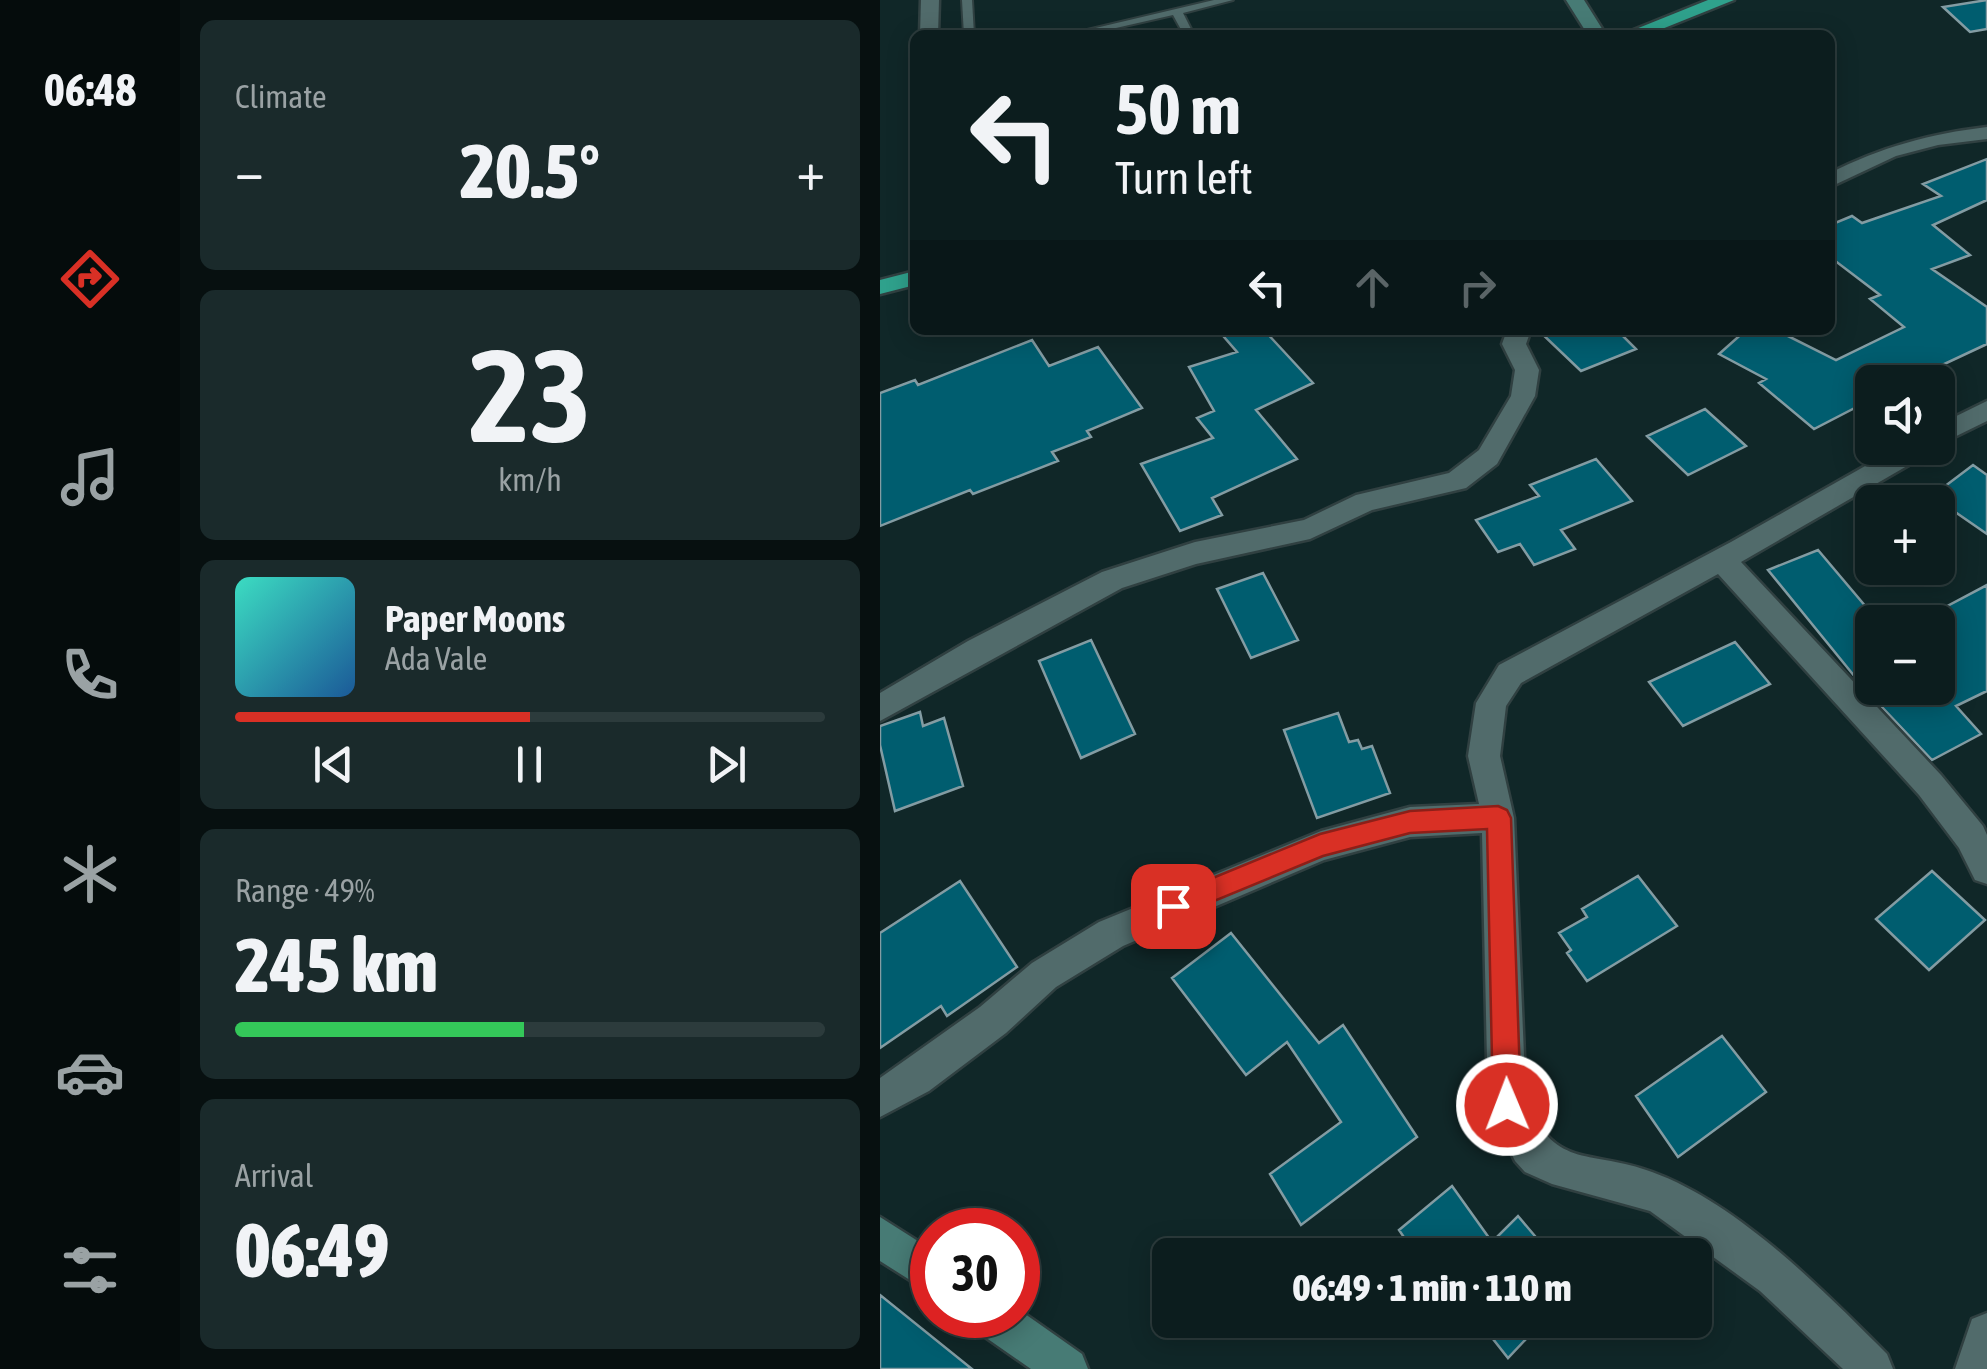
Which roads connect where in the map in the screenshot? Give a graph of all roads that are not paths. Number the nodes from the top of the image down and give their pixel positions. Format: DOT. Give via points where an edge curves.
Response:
graph roads {
  1 [pos="930,0"];
  2 [pos="967,0"];
  3 [pos="1228,0"];
  4 [pos="1575,0"];
  5 [pos="1725,0"];
  6 [pos="1176,12"];
  7 [pos="1128,23"];
  8 [pos="929,30"];
  9 [pos="970,30"];
  10 [pos="1095,30"];
  11 [pos="1134,30"];
  12 [pos="1186,30"];
  13 [pos="1594,30"];
  14 [pos="1644,30"];
  15 [pos="1987,133"];
  16 [pos="1835,179"];
  17 [pos="910,279"];
  18 [pos="880,287"];
  19 [pos="1517,335"];
  20 [pos="1987,410"];
  21 [pos="1955,427"];
  22 [pos="1887,465"];
  23 [pos="1722,560"];
  24 [pos="880,708"];
  25 [pos="1498,818"];
  26 [pos="1987,869"];
  27 [pos="880,1098"];
  28 [pos="880,1237"];
  29 [pos="910,1258"];
  30 [pos="1987,1334"];
  31 [pos="1023,1338"];
  32 [pos="1067,1369"];
  33 [pos="1872,1369"];
  34 [pos="1976,1369"];
  1 -- 8 [label="street"];
  2 -- 9 [label="lane"];
  3 -- 6 [label="lane"];
  4 -- 13 [label="street"];
  5 -- 14 [label="highway"];
  6 -- 7 [label="lane"];
  6 -- 12 [label="lane"];
  7 -- 10 [label="lane"];
  7 -- 11 [label="lane"];
  15 -- 16 [label="street" via="1889,152"];
  17 -- 18 [label="highway"];
  19 -- 24 [label="street" via="1514,344 1528,370 1523,396 1488,457 1467,475 1365,502 1310,529 1195,552 1112,580"];
  20 -- 21 [label="street"];
  22 -- 23 [label="street"];
  23 -- 25 [label="street" via="1510,674 1490,704 1484,756"];
  23 -- 26 [label="street" via="1930,785"];
  25 -- 27 [label="street" via="1410,822 1234,878 1111,934"];
  25 -- 33 [label="street" via="1507,1105 1525,1141 1540,1159 1660,1194 1737,1245"];
  28 -- 29 [label="street"];
  30 -- 34 [label="street"];
  31 -- 32 [label="street"];
}
